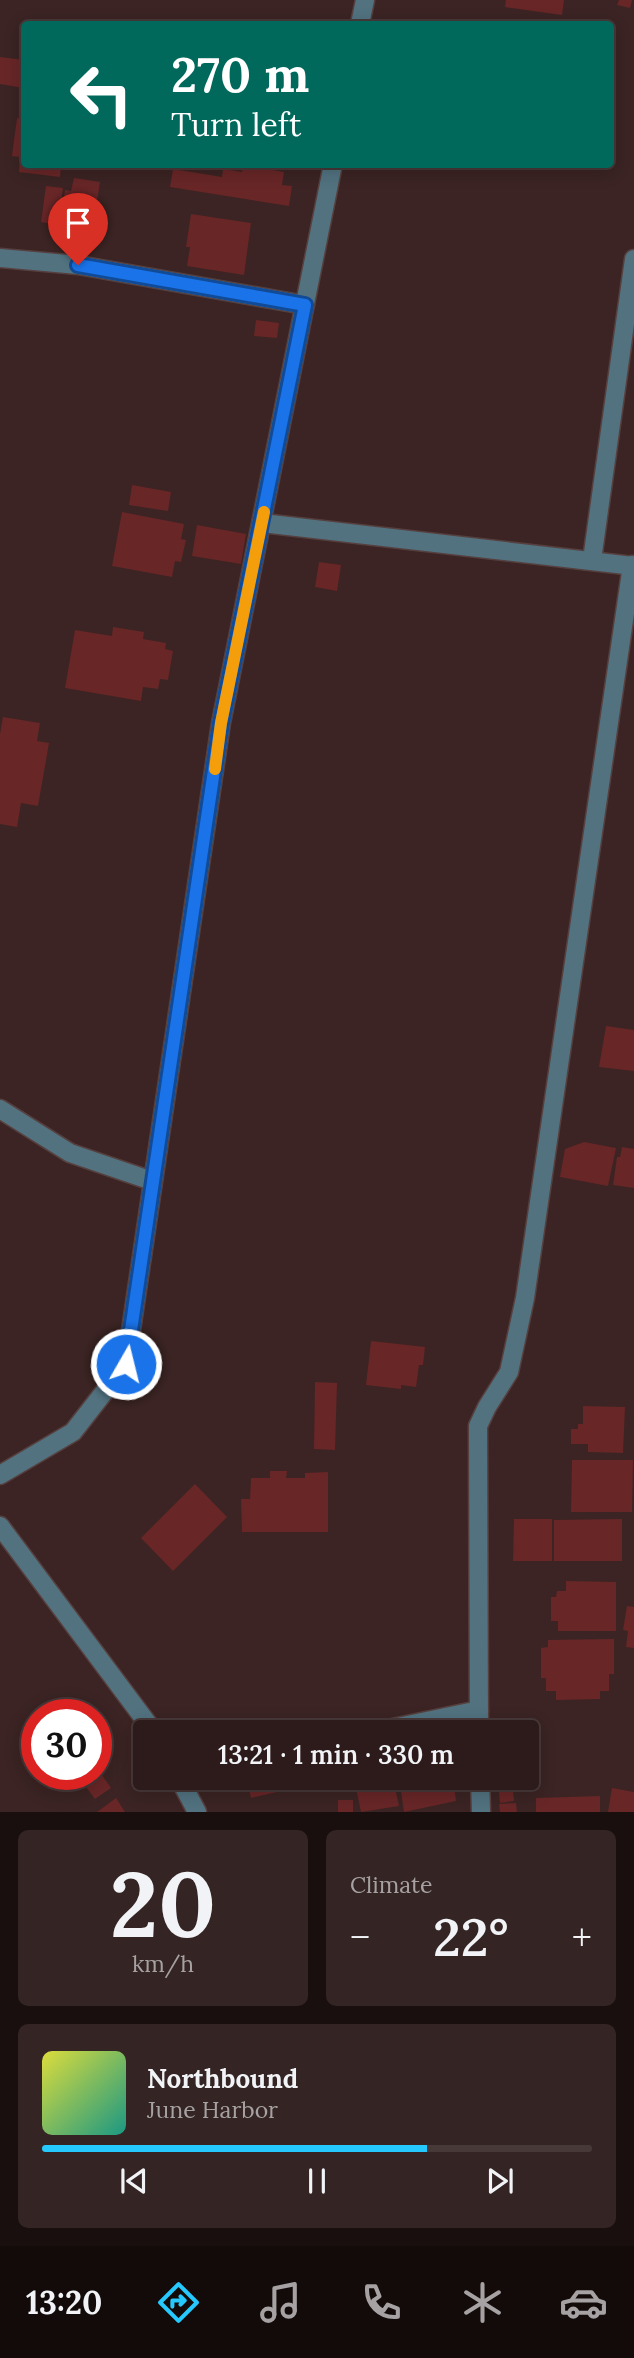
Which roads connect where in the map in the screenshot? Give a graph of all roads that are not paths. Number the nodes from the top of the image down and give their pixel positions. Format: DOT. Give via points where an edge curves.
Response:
graph roads {
  1 [pos="365,0"];
  2 [pos="361,21"];
  3 [pos="332,168"];
  4 [pos="0,258"];
  5 [pos="634,259"];
  6 [pos="305,305"];
  7 [pos="262,523"];
  8 [pos="592,560"];
  9 [pos="633,566"];
  10 [pos="0,1109"];
  11 [pos="152,1181"];
  12 [pos="0,1475"];
  13 [pos="0,1526"];
  14 [pos="479,1710"];
  15 [pos="145,1720"];
  16 [pos="431,1720"];
  17 [pos="479,1720"];
  18 [pos="185,1790"];
  19 [pos="480,1790"];
  20 [pos="197,1812"];
  21 [pos="481,1812"];
  1 -- 2 [label="street"];
  3 -- 6 [label="street"];
  4 -- 6 [label="street" via="78,265"];
  5 -- 8 [label="street"];
  6 -- 7 [label="street"];
  7 -- 8 [label="street"];
  7 -- 11 [label="street" via="221,723"];
  8 -- 9 [label="street"];
  9 -- 14 [label="street" via="524,1297 509,1373 478,1426"];
  10 -- 11 [label="street" via="70,1153"];
  11 -- 12 [label="street" via="126,1364 73,1432"];
  13 -- 15 [label="street"];
  14 -- 16 [label="street"];
  14 -- 17 [label="street"];
  18 -- 20 [label="street"];
  19 -- 21 [label="street"];
}
